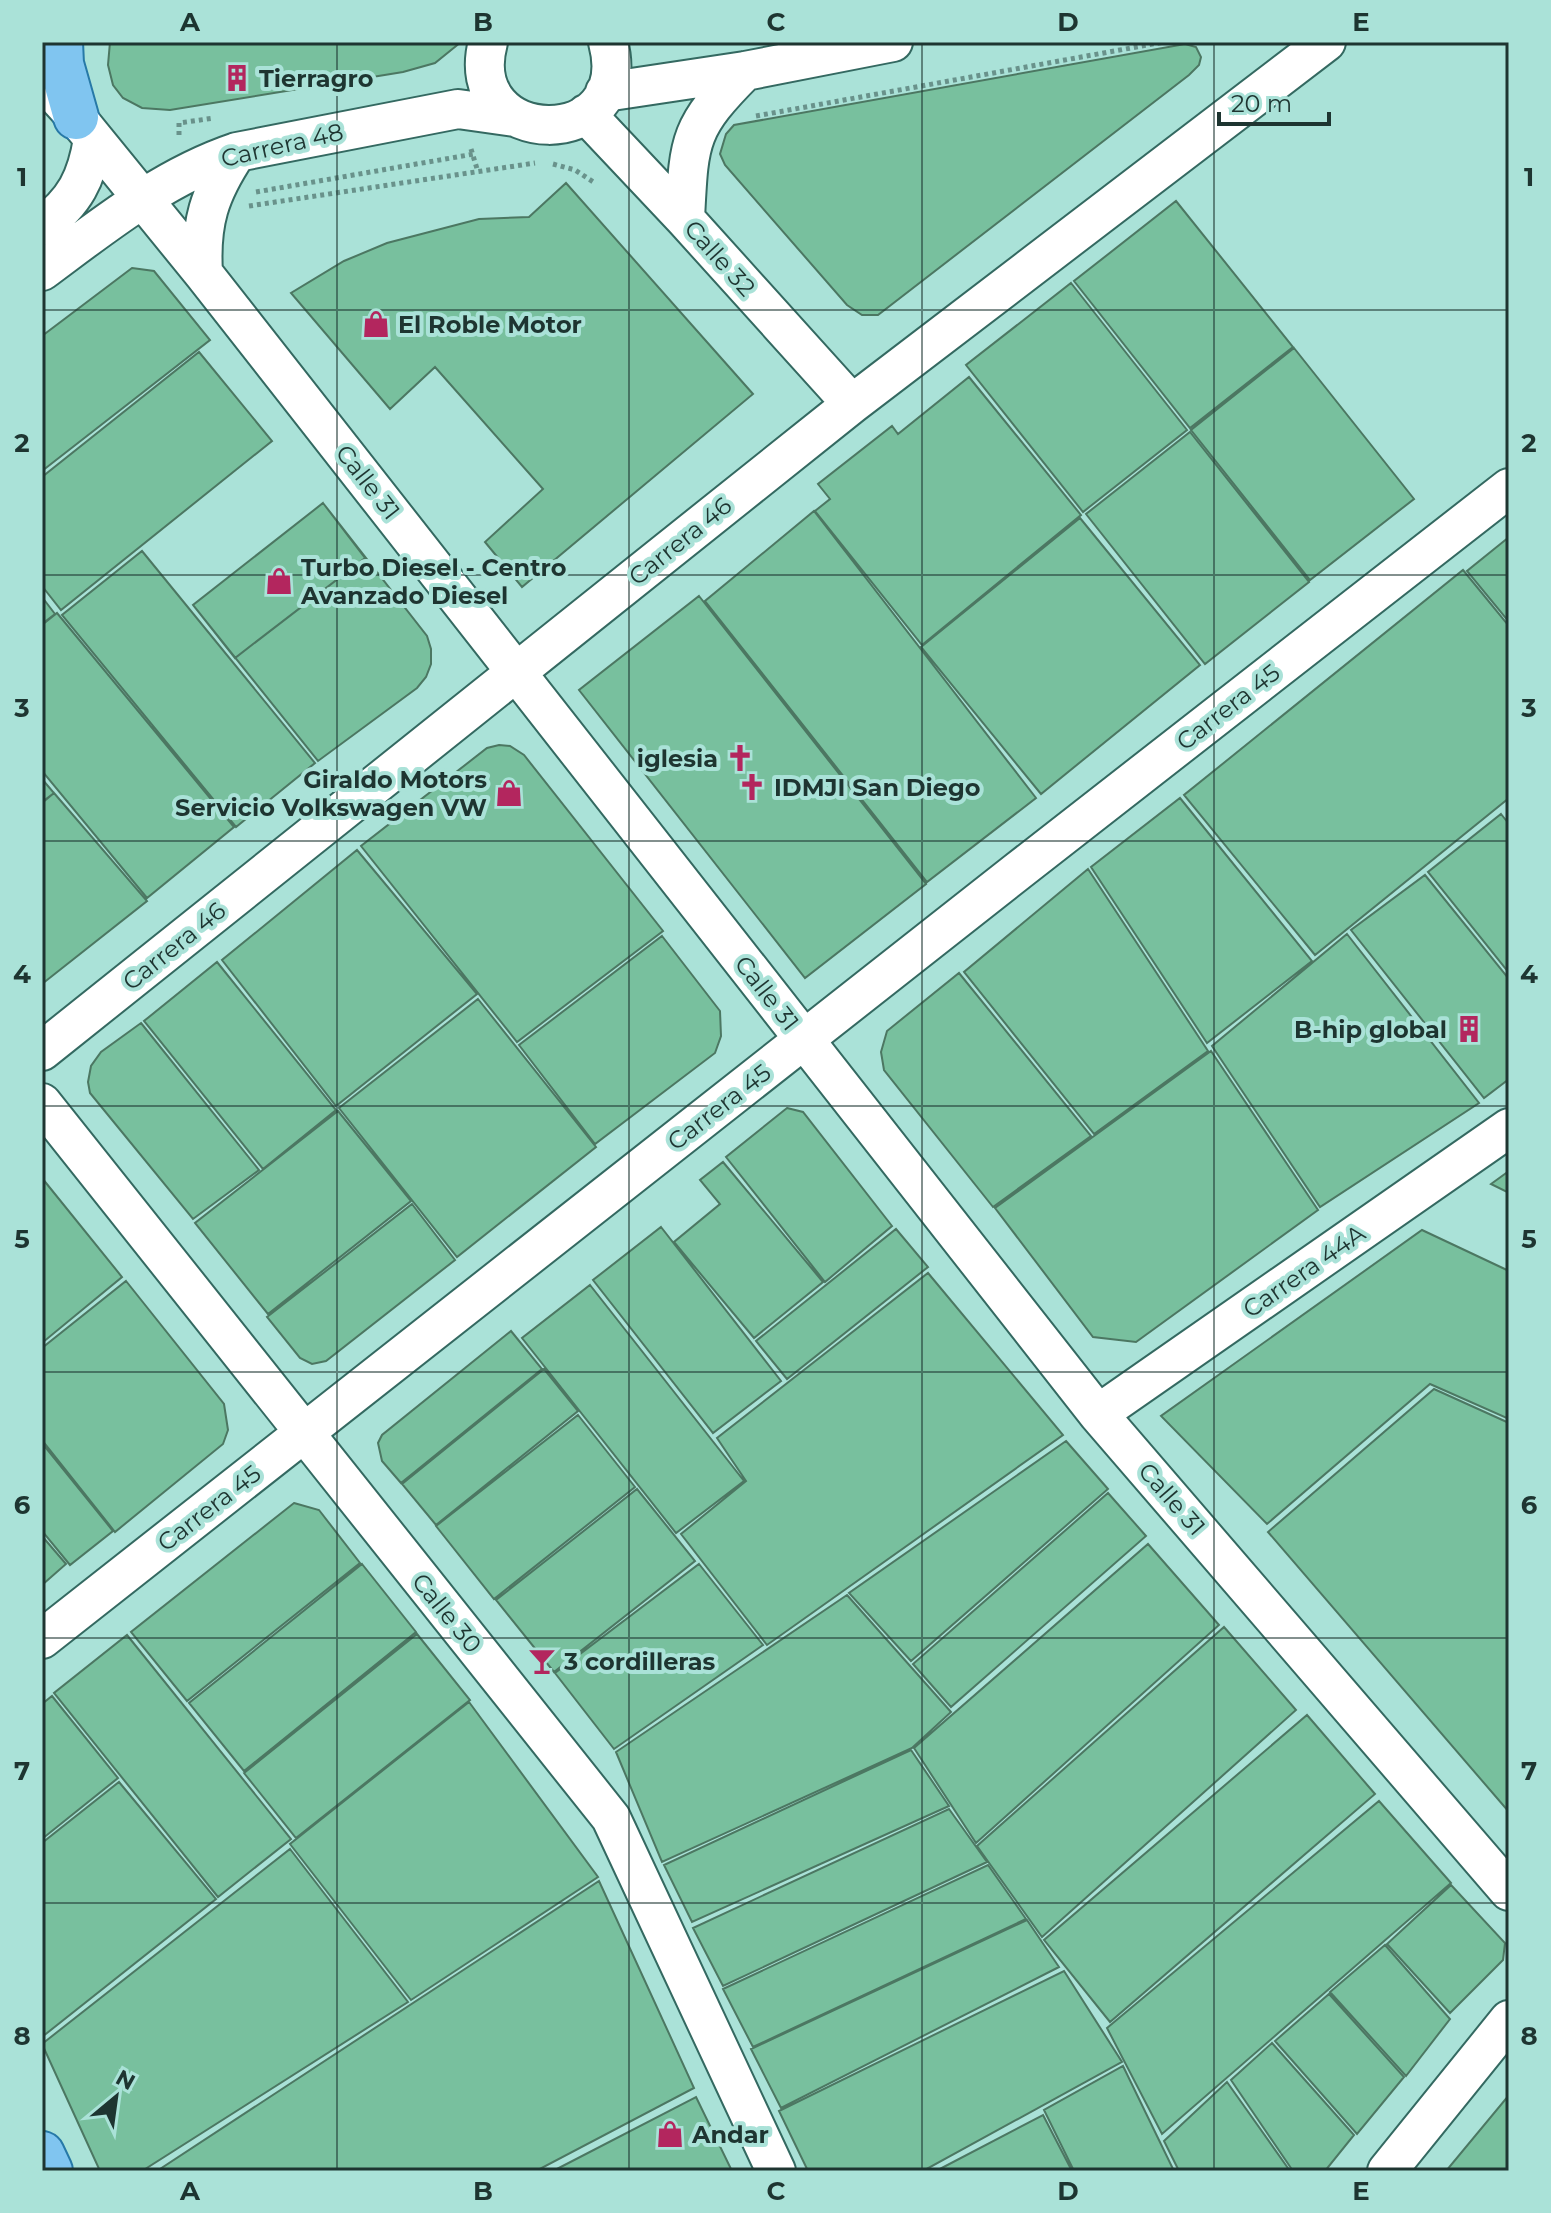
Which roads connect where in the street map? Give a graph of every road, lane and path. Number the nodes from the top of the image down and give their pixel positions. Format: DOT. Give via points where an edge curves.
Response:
graph roads {
  1 [pos="60,42"];
  2 [pos="608,42"];
  3 [pos="893,42"];
  4 [pos="1326,42"];
  5 [pos="487,49"];
  6 [pos="745,71"];
  7 [pos="42,80"];
  8 [pos="596,103"];
  9 [pos="458,109"];
  10 [pos="515,117"];
  11 [pos="84,128"];
  12 [pos="237,152"];
  13 [pos="486,152"];
  14 [pos="142,199"];
  15 [pos="209,200"];
  16 [pos="685,219"];
  17 [pos="42,226"];
  18 [pos="42,271"];
  19 [pos="203,273"];
  20 [pos="852,404"];
  21 [pos="1509,488"];
  22 [pos="516,673"];
  23 [pos="804,1040"];
  24 [pos="42,1051"];
  25 [pos="42,1103"];
  26 [pos="1509,1128"];
  27 [pos="1098,1414"];
  28 [pos="304,1433"];
  29 [pos="42,1639"];
  30 [pos="1509,1891"];
  31 [pos="1509,2020"];
  32 [pos="42,2154"];
  33 [pos="50,2171"];
  34 [pos="776,2171"];
  35 [pos="1387,2171"];
  1 -- 11 [label="main road" via="61,64"];
  2 -- 8 [label="street" via="611,75"];
  3 -- 6 [label="street, Carrera 48"];
  4 -- 20 [label="street, Carrera 46"];
  5 -- 9 [label="street"];
  5 -- 10 [label="street" via="491,90"];
  6 -- 8 [label="street, Carrera 48"];
  6 -- 16 [label="street" via="703,116 693,136"];
  7 -- 11 [label="street, Calle 31"];
  8 -- 10 [label="street, Carrera 48" via="558,126"];
  8 -- 16 [label="street, Calle 32"];
  9 -- 10 [label="street, Carrera 48"];
  9 -- 12 [label="street, Carrera 48"];
  11 -- 14 [label="street, Calle 31"];
  11 -- 17 [label="street" via="89,167 78,190"];
  12 -- 14 [label="street, Carrera 48" via="180,175"];
  12 -- 15 [label="street"];
  13 -- 15 [label="path"];
  14 -- 18 [label="street, Carrera 48"];
  14 -- 19 [label="street, Calle 31"];
  15 -- 19 [label="street" via="203,224"];
  16 -- 20 [label="street, Calle 32"];
  19 -- 22 [label="street, Calle 31"];
  20 -- 22 [label="street, Carrera 46"];
  21 -- 23 [label="street, Carrera 45"];
  22 -- 23 [label="street, Calle 31"];
  22 -- 24 [label="street, Carrera 46"];
  23 -- 27 [label="street, Calle 31"];
  23 -- 28 [label="street, Carrera 45"];
  25 -- 28 [label="street, Calle 30"];
  26 -- 27 [label="street, Carrera 44A"];
  27 -- 30 [label="street, Calle 31"];
  28 -- 29 [label="street, Carrera 45"];
  28 -- 34 [label="street, Calle 30" via="611,1818"];
  31 -- 35 [label="street"];
  32 -- 33 [label="main road"];
}
